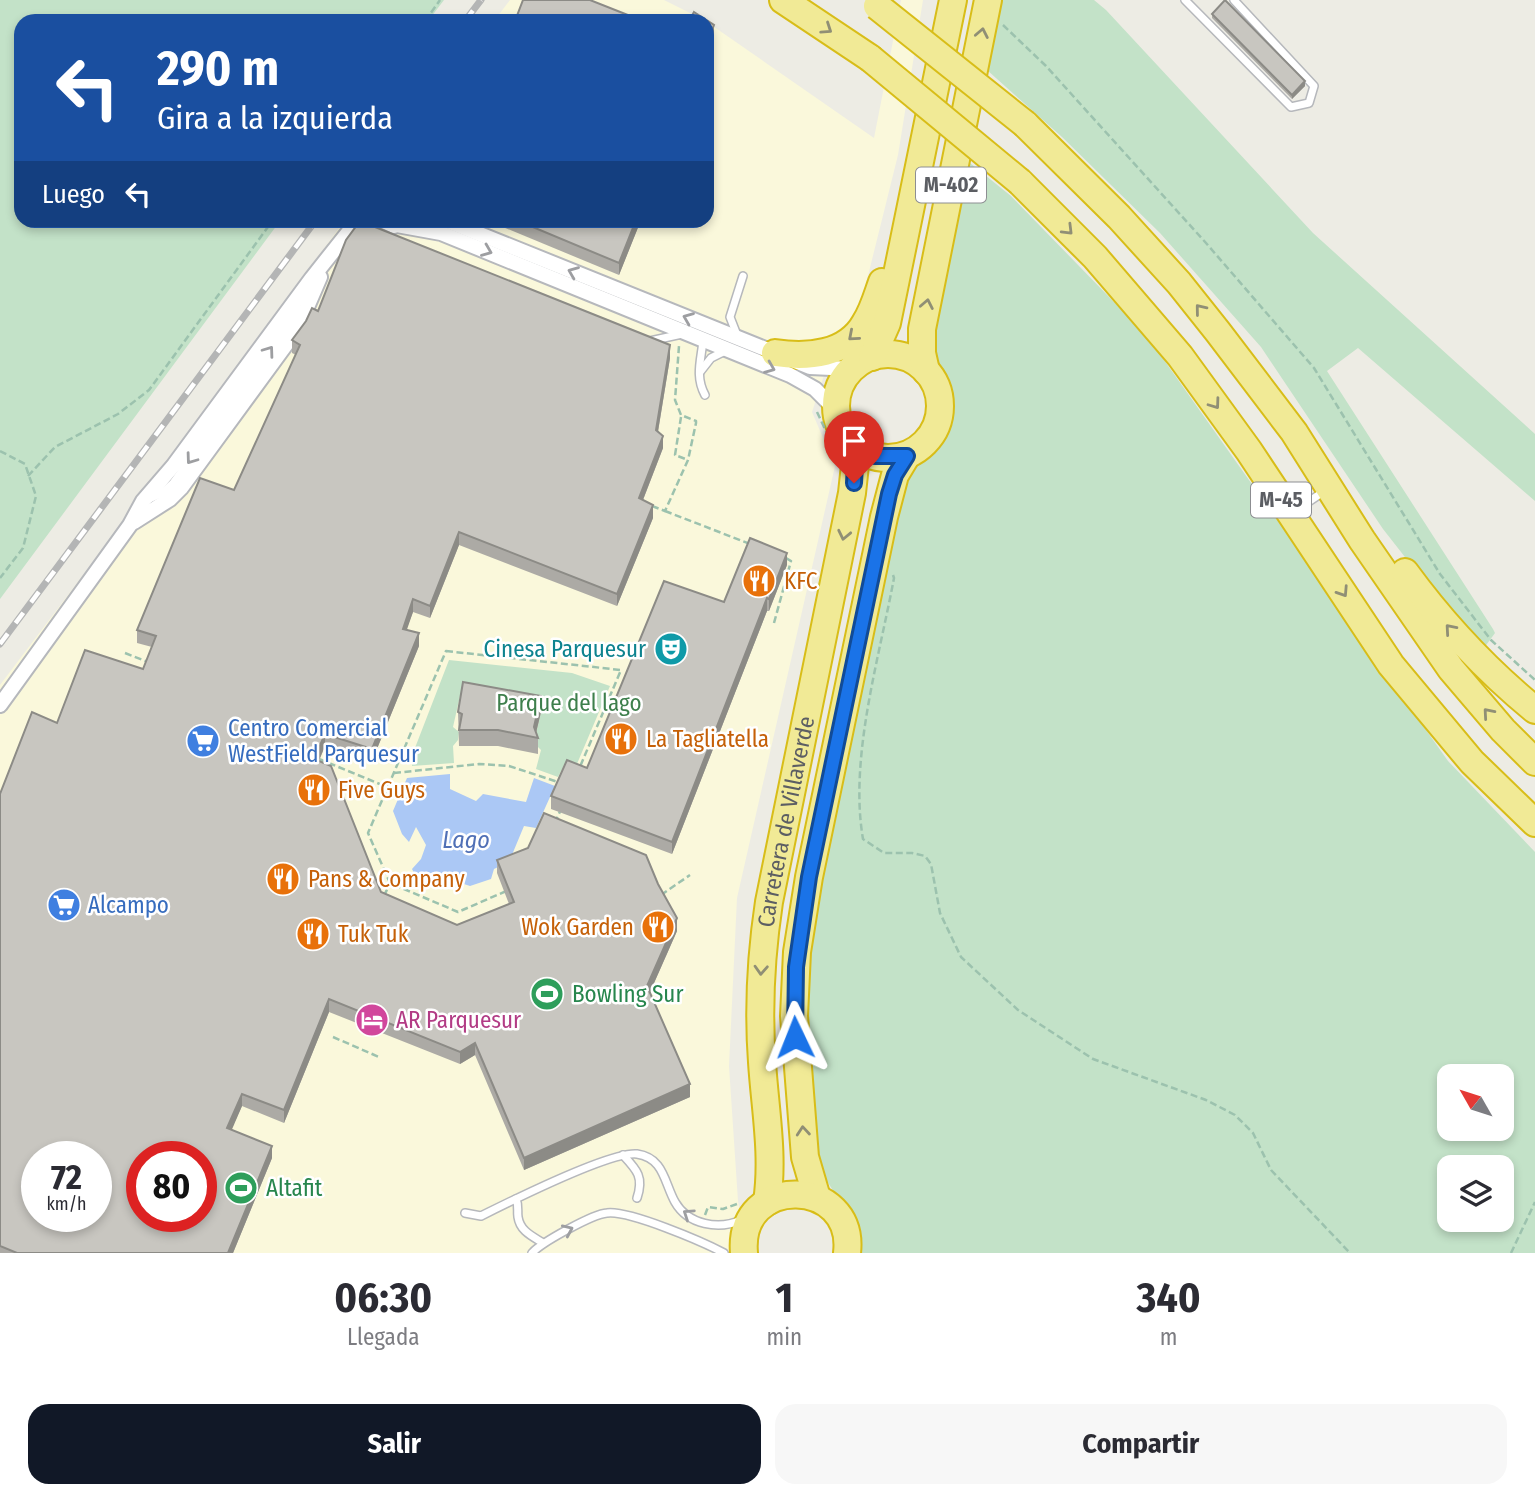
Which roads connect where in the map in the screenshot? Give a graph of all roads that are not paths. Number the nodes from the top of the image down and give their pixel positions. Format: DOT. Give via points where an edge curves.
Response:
graph roads {
  1 [pos="783,0"];
  2 [pos="953,0"];
  3 [pos="1185,0"];
  4 [pos="1234,0"];
  5 [pos="872,3"];
  6 [pos="995,7"];
  7 [pos="911,209"];
  8 [pos="352,228"];
  9 [pos="420,228"];
  10 [pos="465,228"];
  11 [pos="331,256"];
  12 [pos="743,276"];
  13 [pos="317,282"];
  14 [pos="684,333"];
  15 [pos="641,339"];
  16 [pos="739,339"];
  17 [pos="702,341"];
  18 [pos="727,350"];
  19 [pos="775,353"];
  20 [pos="862,363"];
  21 [pos="926,371"];
  22 [pos="698,375"];
  23 [pos="705,395"];
  24 [pos="836,410"];
  25 [pos="1294,432"];
  26 [pos="852,444"];
  27 [pos="907,456"];
  28 [pos="1329,488"];
  29 [pos="143,501"];
  30 [pos="1291,514"];
  31 [pos="130,525"];
  32 [pos="0,705"];
  33 [pos="1535,710"];
  34 [pos="1472,762"];
  35 [pos="1535,762"];
  36 [pos="1535,823"];
  37 [pos="1535,843"];
  38 [pos="623,1155"];
  39 [pos="637,1198"];
  40 [pos="817,1198"];
  41 [pos="516,1199"];
  42 [pos="759,1208"];
  43 [pos="466,1213"];
  44 [pos="543,1243"];
  45 [pos="532,1253"];
  46 [pos="724,1253"];
  47 [pos="744,1253"];
  48 [pos="847,1253"];
  1 -- 30 [label="highway, M-45, one-way, bridge" via="870,58 1020,182 1095,257 1180,356"];
  2 -- 7 [label="highway, M-402"];
  3 -- 4 [label="lane" via="1291,107 1310,103 1314,86"];
  25 -- 5 [label="highway, M-45, one-way, bridge" via="1179,283 1119,217 1025,124"];
  21 -- 6 [label="highway, M-402, one-way" via="922,329"];
  7 -- 19 [label="highway, one-way" via="872,310 857,335 820,354"];
  7 -- 20 [label="highway, M-402" via="887,323"];
  8 -- 11 [label="street"];
  9 -- 14 [label="street, one-way"];
  16 -- 10 [label="street, one-way"];
  11 -- 13 [label="street"];
  11 -- 29 [label="street"];
  12 -- 16 [label="lane" via="730,317"];
  13 -- 29 [label="lane" via="231,408 169,488"];
  13 -- 31 [label="street" via="298,328 181,488"];
  14 -- 15 [label="lane" via="653,341"];
  14 -- 17 [label="street"];
  16 -- 19 [label="street"];
  17 -- 18 [label="street"];
  17 -- 22 [label="lane"];
  18 -- 22 [label="lane" via="711,358"];
  18 -- 24 [label="street, one-way" via="803,382"];
  19 -- 20 [label="street" via="810,367"];
  20 -- 21 [label="highway" via="892,355"];
  20 -- 24 [label="highway, M-402" via="841,384"];
  21 -- 27 [label="highway, M-402" via="938,393 936,427 926,442"];
  22 -- 23 [label="lane"];
  24 -- 26 [label="highway"];
  25 -- 28 [label="highway, M-45"];
  33 -- 25 [label="highway, one-way" via="1445,623"];
  26 -- 27 [label="highway" via="875,456"];
  26 -- 42 [label="highway, Carretera de Villaverde, one-way" via="855,474 850,503 762,949 760,1028 771,1173"];
  40 -- 27 [label="highway, Carretera de Villaverde / M-402, one-way" via="803,1143 794,1016 796,967 809,877 889,494"];
  28 -- 30 [label="lane, M-45"];
  35 -- 28 [label="highway, M-45, one-way" via="1451,669"];
  29 -- 31 [label="street"];
  30 -- 34 [label="highway, M-45, one-way" via="1391,664"];
  31 -- 32 [label="street"];
  34 -- 36 [label="highway, M-45"];
  34 -- 37 [label="highway"];
  38 -- 39 [label="lane" via="637,1170 641,1185"];
  38 -- 41 [label="lane"];
  42 -- 38 [label="lane, one-way" via="725,1226 694,1219 678,1207 657,1164 645,1156"];
  40 -- 42 [label="highway" via="791,1194"];
  40 -- 48 [label="highway" via="840,1219"];
  41 -- 43 [label="lane" via="481,1216"];
  41 -- 44 [label="lane" via="523,1229"];
  42 -- 47 [label="highway" via="744,1237"];
  44 -- 45 [label="lane"];
  44 -- 46 [label="lane, one-way" via="607,1213 634,1218"];
}
